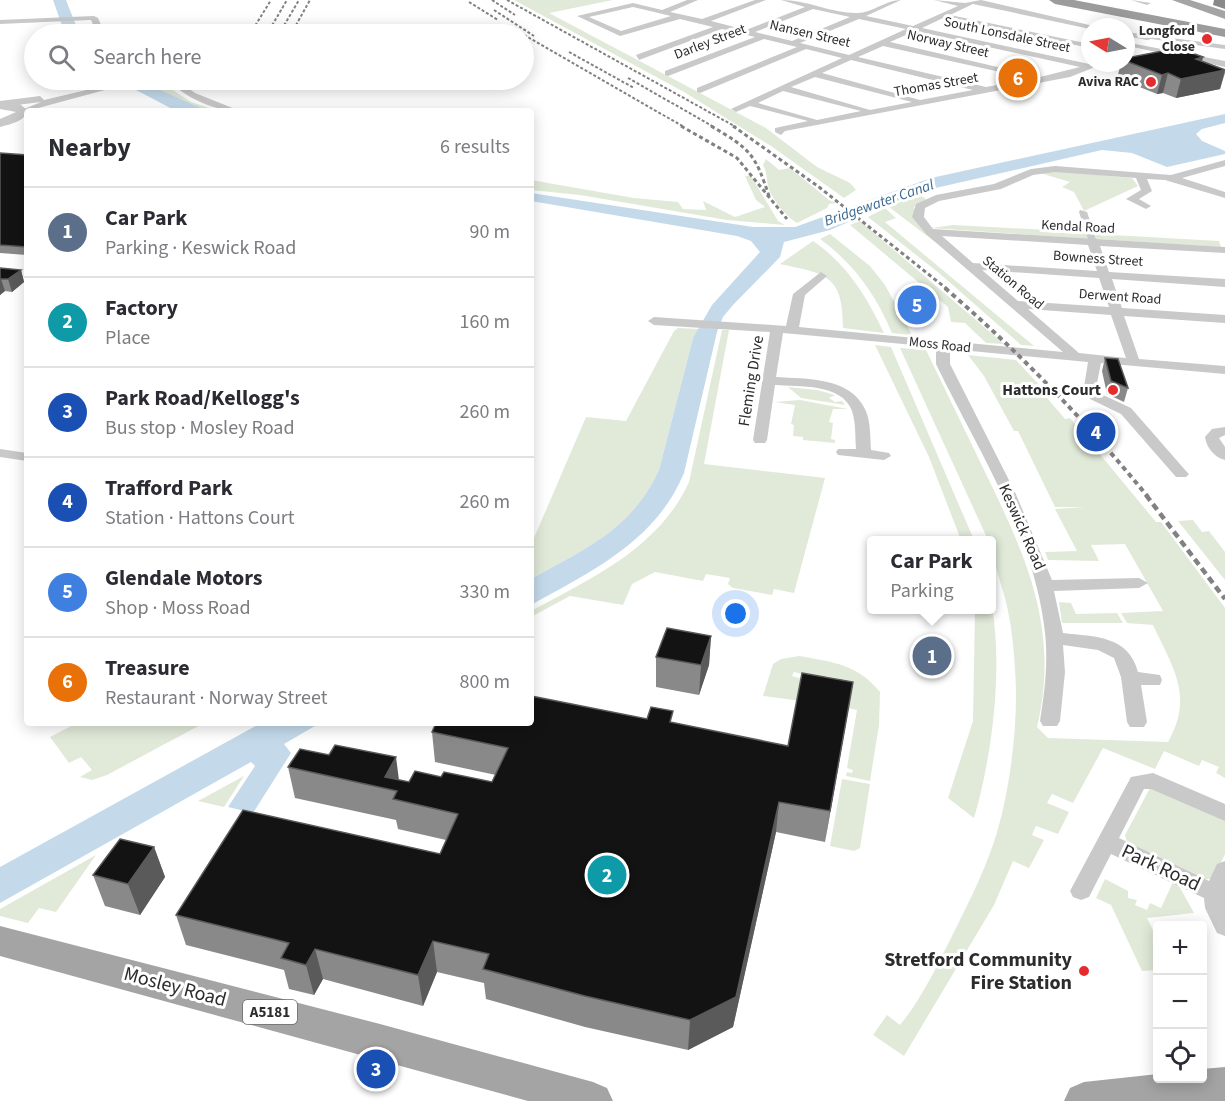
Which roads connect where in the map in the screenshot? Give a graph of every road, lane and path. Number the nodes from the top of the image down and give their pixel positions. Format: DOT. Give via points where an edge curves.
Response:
graph roads {
  1 [pos="694,0"];
  2 [pos="762,0"];
  3 [pos="784,0"];
  4 [pos="897,0"];
  5 [pos="938,0"];
  6 [pos="1055,0"];
  7 [pos="1135,0"];
  8 [pos="1178,0"];
  9 [pos="971,3"];
  10 [pos="1147,3"];
  11 [pos="813,6"];
  12 [pos="660,13"];
  13 [pos="944,15"];
  14 [pos="1225,15"];
  15 [pos="858,16"];
  16 [pos="677,17"];
  17 [pos="0,21"];
  18 [pos="701,22"];
  19 [pos="1174,23"];
  20 [pos="98,24"];
  21 [pos="1081,24"];
  22 [pos="720,27"];
  23 [pos="915,28"];
  24 [pos="1225,32"];
  25 [pos="746,33"];
  26 [pos="1135,35"];
  27 [pos="762,37"];
  28 [pos="1148,37"];
  29 [pos="882,43"];
  30 [pos="791,44"];
  31 [pos="1081,44"];
  32 [pos="1135,44"];
  33 [pos="806,47"];
  34 [pos="1225,47"];
  35 [pos="1135,48"];
  36 [pos="639,57"];
  37 [pos="851,58"];
  38 [pos="1081,62"];
  39 [pos="1225,64"];
  40 [pos="1081,69"];
  41 [pos="668,72"];
  42 [pos="815,74"];
  43 [pos="1043,79"];
  44 [pos="783,88"];
  45 [pos="91,90"];
  46 [pos="185,90"];
  47 [pos="700,90"];
  48 [pos="985,90"];
  49 [pos="74,94"];
  50 [pos="920,102"];
  51 [pos="749,103"];
  52 [pos="0,104"];
  53 [pos="36,108"];
  54 [pos="228,108"];
  55 [pos="736,109"];
  56 [pos="870,111"];
  57 [pos="24,117"];
  58 [pos="816,121"];
  59 [pos="0,123"];
  60 [pos="781,132"];
  61 [pos="1225,163"];
  62 [pos="1141,177"];
  63 [pos="1172,177"];
  64 [pos="1225,195"];
  65 [pos="1146,206"];
  66 [pos="1083,212"];
  67 [pos="930,232"];
  68 [pos="1093,243"];
  69 [pos="1225,250"];
  70 [pos="970,266"];
  71 [pos="1104,275"];
  72 [pos="821,280"];
  73 [pos="1225,282"];
  74 [pos="1014,304"];
  75 [pos="1117,312"];
  76 [pos="1225,319"];
  77 [pos="654,321"];
  78 [pos="777,328"];
  79 [pos="792,330"];
  80 [pos="943,345"];
  81 [pos="1073,358"];
  82 [pos="1094,360"];
  83 [pos="1134,363"];
  84 [pos="1225,370"];
  85 [pos="769,381"];
  86 [pos="1225,430"];
  87 [pos="761,440"];
  88 [pos="843,452"];
  89 [pos="0,453"];
  90 [pos="864,454"];
  91 [pos="884,456"];
  92 [pos="1225,456"];
  93 [pos="24,457"];
  94 [pos="1181,474"];
  95 [pos="1139,584"];
  96 [pos="1046,586"];
  97 [pos="1054,638"];
  98 [pos="1130,678"];
  99 [pos="1153,680"];
  100 [pos="1050,721"];
  101 [pos="1137,722"];
  102 [pos="1225,813"];
  103 [pos="1107,842"];
  104 [pos="1225,870"];
  105 [pos="1082,891"];
  106 [pos="1214,893"];
  107 [pos="1225,926"];
  108 [pos="0,940"];
  109 [pos="1225,1085"];
  110 [pos="593,1101"];
  111 [pos="1084,1101"];
  1 -- 12 [label="street"];
  2 -- 18 [label="street"];
  3 -- 11 [label="street, South Lonsdale Street"];
  4 -- 15 [label="street"];
  5 -- 9 [label="street"];
  6 -- 19 [label="highway"];
  7 -- 10 [label="street"];
  8 -- 14 [label="main road"];
  9 -- 13 [label="street"];
  9 -- 21 [label="street"];
  11 -- 15 [label="street, South Lonsdale Street"];
  11 -- 25 [label="street"];
  12 -- 16 [label="street, Nansen Street"];
  12 -- 16 [label="street, Nansen Street" via="629,5 581,16 620,34"];
  13 -- 23 [label="street"];
  13 -- 31 [label="street"];
  15 -- 23 [label="street, South Lonsdale Street"];
  15 -- 30 [label="street"];
  16 -- 18 [label="street, Nansen Street"];
  17 -- 20 [label="street" via="96,19"];
  18 -- 22 [label="street, Nansen Street"];
  19 -- 24 [label="highway"];
  19 -- 28 [label="street"];
  22 -- 25 [label="street, Nansen Street"];
  22 -- 36 [label="street"];
  23 -- 29 [label="street"];
  23 -- 38 [label="street, South Lonsdale Street"];
  25 -- 27 [label="street, Nansen Street"];
  26 -- 28 [label="street"];
  27 -- 30 [label="street, Nansen Street"];
  27 -- 41 [label="street, Darley Street"];
  28 -- 32 [label="street"];
  28 -- 34 [label="street"];
  29 -- 37 [label="street"];
  29 -- 43 [label="street, Norway Street"];
  30 -- 33 [label="street, Nansen Street"];
  33 -- 37 [label="street, Nansen Street"];
  33 -- 47 [label="street"];
  35 -- 39 [label="street"];
  37 -- 42 [label="street"];
  37 -- 48 [label="street, Nansen Street"];
  40 -- 43 [label="street, Thomas Street"];
  42 -- 44 [label="street"];
  42 -- 50 [label="street"];
  43 -- 48 [label="street, Thomas Street"];
  44 -- 51 [label="street"];
  44 -- 56 [label="street"];
  45 -- 49 [label="street"];
  46 -- 54 [label="street"];
  48 -- 50 [label="street, Thomas Street"];
  49 -- 52 [label="street"];
  49 -- 53 [label="street"];
  50 -- 56 [label="street, Thomas Street"];
  51 -- 55 [label="street"];
  51 -- 58 [label="street"];
  52 -- 57 [label="street" via="16,106"];
  56 -- 58 [label="street, Thomas Street"];
  57 -- 59 [label="street"];
  58 -- 60 [label="street, Thomas Street" via="778,130"];
  61 -- 63 [label="street"];
  62 -- 63 [label="street"];
  62 -- 65 [label="street" via="1147,190 1131,199"];
  62 -- 67 [label="street" via="1076,169 1035,171 992,189 924,203 917,212"];
  63 -- 64 [label="street"];
  66 -- 68 [label="street"];
  67 -- 68 [label="street, Kendal Road"];
  67 -- 70 [label="street, Station Road"];
  68 -- 69 [label="street, Kendal Road"];
  68 -- 71 [label="street"];
  70 -- 71 [label="street, Bowness Street"];
  70 -- 74 [label="street, Station Road"];
  71 -- 73 [label="street, Bowness Street"];
  71 -- 75 [label="street"];
  72 -- 79 [label="street" via="799,294"];
  74 -- 75 [label="street, Derwent Road"];
  74 -- 81 [label="street, Station Road" via="1072,353"];
  75 -- 76 [label="street, Derwent Road"];
  75 -- 83 [label="street"];
  77 -- 78 [label="street, Moss Road"];
  78 -- 79 [label="street, Moss Road"];
  78 -- 85 [label="street, Fleming Drive"];
  79 -- 80 [label="street, Moss Road"];
  80 -- 81 [label="street, Moss Road"];
  80 -- 96 [label="street, Keswick Road" via="943,364 1028,532"];
  81 -- 82 [label="street, Moss Road"];
  82 -- 83 [label="street, Moss Road"];
  82 -- 94 [label="street" via="1090,382 1095,396 1127,412 1159,455"];
  83 -- 84 [label="street, Moss Road"];
  85 -- 87 [label="street, Fleming Drive"];
  85 -- 90 [label="street" via="819,386 849,397 858,411"];
  86 -- 92 [label="street" via="1212,437"];
  88 -- 90 [label="street"];
  89 -- 93 [label="street"];
  90 -- 91 [label="street"];
  95 -- 96 [label="street" via="1116,580"];
  96 -- 97 [label="street, Keswick Road"];
  97 -- 98 [label="street" via="1116,648 1125,656"];
  97 -- 100 [label="street, Keswick Road" via="1056,684"];
  98 -- 99 [label="street"];
  98 -- 101 [label="street"];
  102 -- 103 [label="street, Park Road" via="1142,780"];
  103 -- 105 [label="street, Park Road"];
  103 -- 106 [label="street, Park Road"];
  104 -- 106 [label="street, Park Road"];
  106 -- 107 [label="street, Park Road"];
  108 -- 110 [label="main road, Mosley Road / A5181"];
  109 -- 111 [label="main road"];
}
